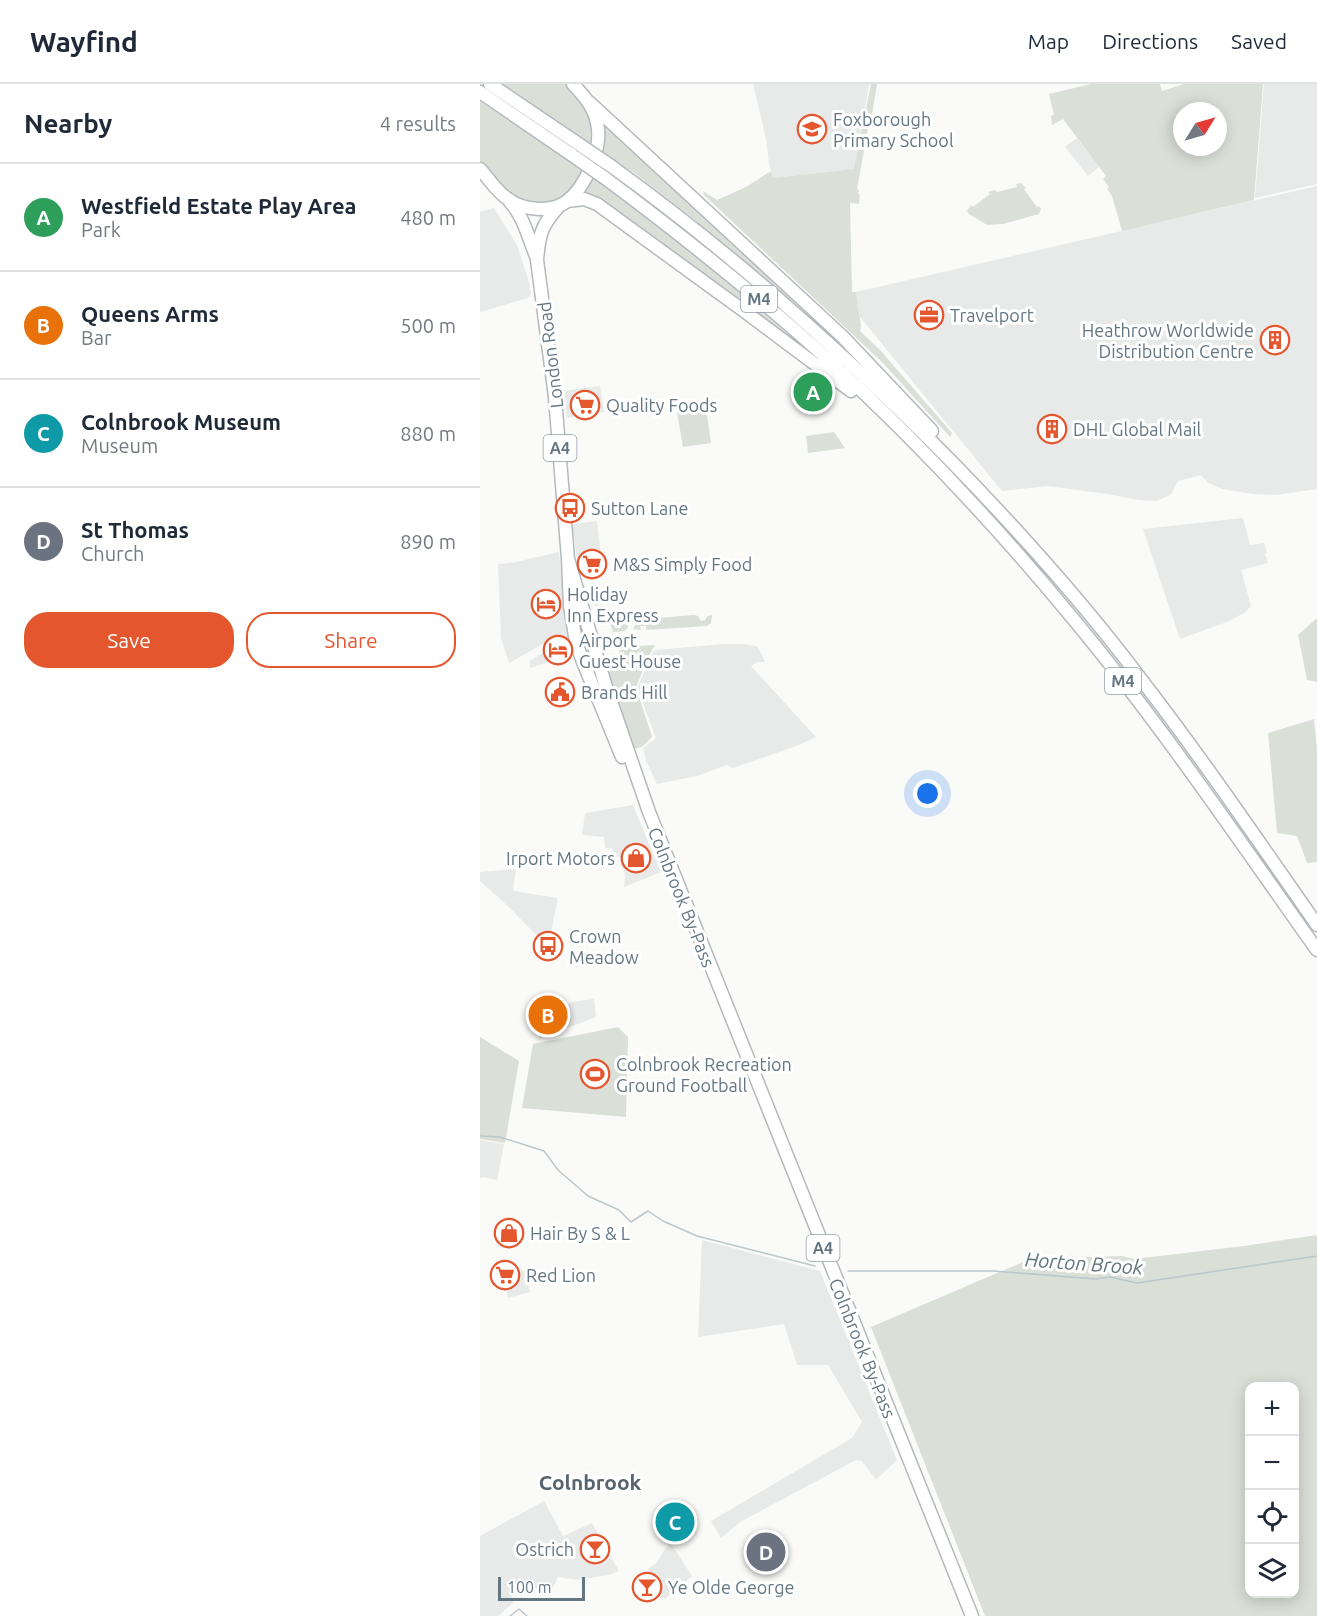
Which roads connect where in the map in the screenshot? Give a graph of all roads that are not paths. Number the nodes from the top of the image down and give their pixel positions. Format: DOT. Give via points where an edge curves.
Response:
graph roads {
  1 [pos="490,84"];
  2 [pos="573,84"];
  3 [pos="480,92"];
  4 [pos="589,102"];
  5 [pos="578,151"];
  6 [pos="480,169"];
  7 [pos="608,172"];
  8 [pos="509,200"];
  9 [pos="563,203"];
  10 [pos="537,260"];
  11 [pos="903,433"];
  12 [pos="1013,525"];
  13 [pos="568,559"];
  14 [pos="615,715"];
  15 [pos="613,738"];
  16 [pos="648,812"];
  17 [pos="1317,925"];
  18 [pos="1317,950"];
  19 [pos="972,1616"];
  1 -- 5 [label="highway, M4"];
  2 -- 4 [label="highway"];
  3 -- 5 [label="highway, M4"];
  4 -- 9 [label="highway, London Road" via="599,141 585,179"];
  4 -- 12 [label="highway, M4" via="856,349 989,493"];
  5 -- 7 [label="highway, M4, bridge"];
  6 -- 8 [label="highway, London Road"];
  7 -- 11 [label="highway, M4" via="766,305"];
  7 -- 12 [label="highway, M4" via="715,245 777,297 917,426"];
  8 -- 9 [label="highway" via="533,208"];
  8 -- 10 [label="highway, London Road / A4" via="524,223"];
  9 -- 10 [label="highway, London Road / A4" via="542,228"];
  9 -- 11 [label="highway, M4" via="584,199 597,204 822,368"];
  10 -- 13 [label="highway, London Road / A4" via="555,397"];
  11 -- 18 [label="highway, M4" via="1011,547 1099,650 1167,738"];
  12 -- 17 [label="highway, M4" via="1140,677"];
  13 -- 14 [label="highway, London Road / A4"];
  13 -- 15 [label="highway, London Road / A4" via="569,603 576,642"];
  14 -- 16 [label="highway, Colnbrook By-Pass / A4"];
  15 -- 16 [label="highway, Colnbrook By-Pass / A4"];
  16 -- 19 [label="highway, Colnbrook By-Pass / A4"];
}
